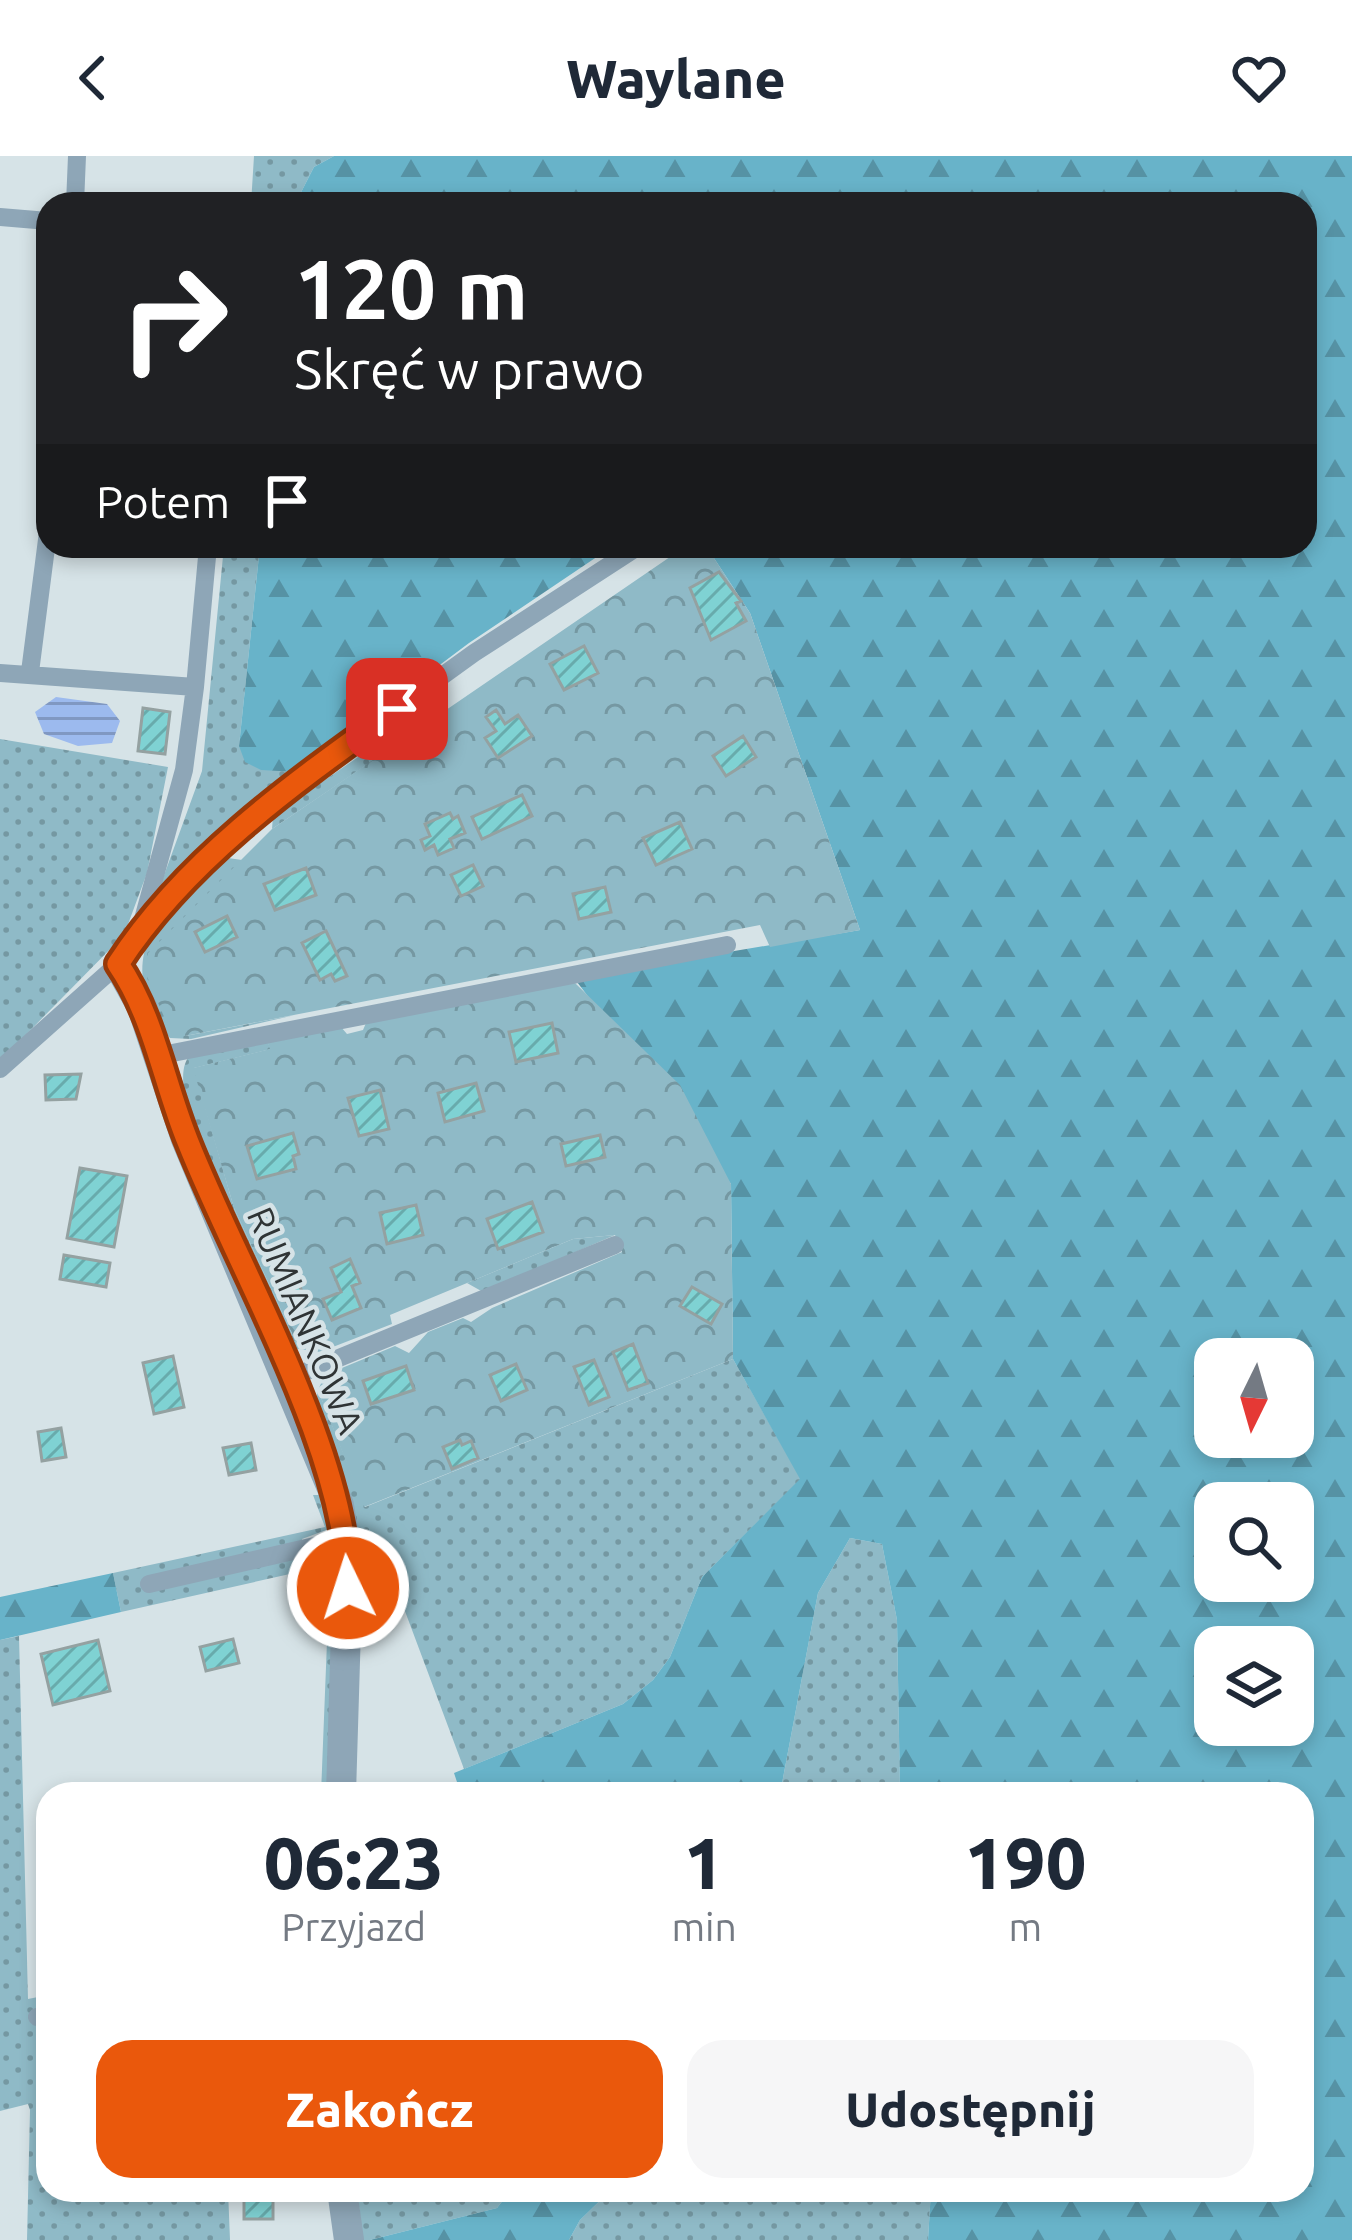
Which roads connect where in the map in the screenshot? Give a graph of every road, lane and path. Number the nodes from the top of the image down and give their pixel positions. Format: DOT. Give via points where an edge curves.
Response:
graph roads {
  1 [pos="77,156"];
  2 [pos="76,192"];
  3 [pos="0,218"];
  4 [pos="36,220"];
  5 [pos="45,558"];
  6 [pos="207,558"];
  7 [pos="620,558"];
  8 [pos="31,672"];
  9 [pos="0,673"];
  10 [pos="196,687"];
  11 [pos="141,929"];
  12 [pos="727,945"];
  13 [pos="118,964"];
  14 [pos="157,1056"];
  15 [pos="0,1069"];
  16 [pos="615,1245"];
  17 [pos="290,1378"];
  18 [pos="345,1539"];
  19 [pos="148,1585"];
  20 [pos="341,1782"];
  21 [pos="344,2202"];
  22 [pos="349,2240"];
  1 -- 2 [label="lane"];
  3 -- 4 [label="lane"];
  5 -- 8 [label="lane"];
  6 -- 10 [label="lane"];
  7 -- 11 [label="lane" via="280,793"];
  8 -- 9 [label="lane"];
  8 -- 10 [label="lane"];
  10 -- 11 [label="lane" via="184,770"];
  11 -- 13 [label="lane"];
  12 -- 14 [label="lane"];
  13 -- 14 [label="street, RUMIANKOWA"];
  13 -- 15 [label="lane"];
  14 -- 17 [label="street, RUMIANKOWA"];
  16 -- 17 [label="lane"];
  17 -- 18 [label="street, RUMIANKOWA"];
  18 -- 19 [label="lane"];
  18 -- 20 [label="street, RUMIANKOWA"];
  21 -- 22 [label="street"];
}
